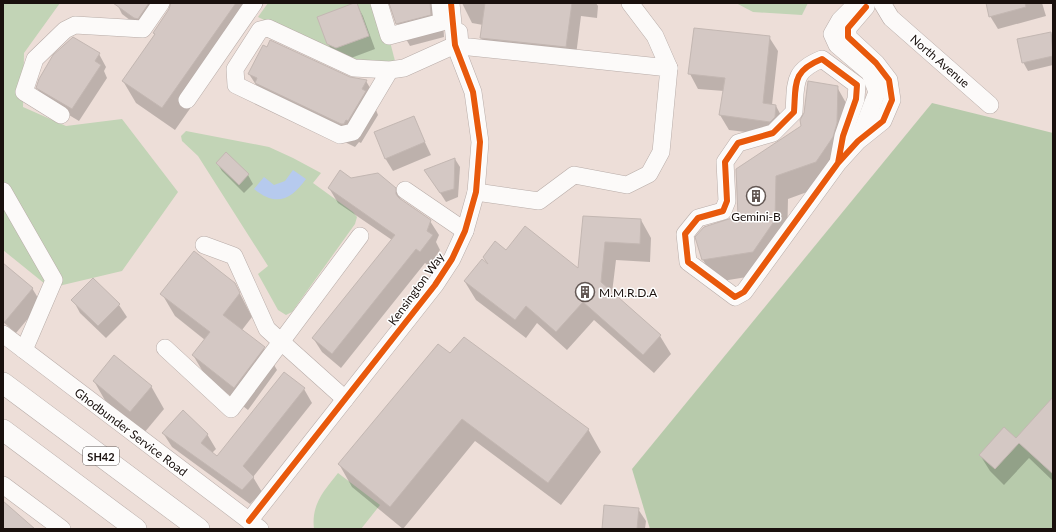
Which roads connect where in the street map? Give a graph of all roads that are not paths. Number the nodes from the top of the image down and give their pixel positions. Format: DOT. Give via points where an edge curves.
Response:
graph roads {
  1 [pos="161,3"];
  2 [pos="254,3"];
  3 [pos="379,3"];
  4 [pos="440,3"];
  5 [pos="451,3"];
  6 [pos="458,3"];
  7 [pos="630,3"];
  8 [pos="867,4"];
  9 [pos="455,45"];
  10 [pos="848,46"];
  11 [pos="669,68"];
  12 [pos="390,70"];
  13 [pos="187,100"];
  14 [pos="990,105"];
  15 [pos="62,115"];
  16 [pos="838,163"];
  17 [pos="405,190"];
  18 [pos="3,191"];
  19 [pos="476,192"];
  20 [pos="465,231"];
  21 [pos="360,236"];
  22 [pos="204,245"];
  23 [pos="3,334"];
  24 [pos="281,343"];
  25 [pos="165,348"];
  26 [pos="24,350"];
  27 [pos="3,382"];
  28 [pos="345,399"];
  29 [pos="3,430"];
  30 [pos="3,484"];
  31 [pos="254,525"];
  32 [pos="62,529"];
  33 [pos="136,529"];
  34 [pos="199,529"];
  1 -- 15 [label="street" via="143,29 75,25 65,30 34,59 24,92"];
  2 -- 13 [label="street"];
  3 -- 4 [label="street" via="389,36 442,22"];
  5 -- 9 [label="street, Kensington Way"];
  6 -- 11 [label="street" via="460,46"];
  7 -- 11 [label="street" via="655,36"];
  8 -- 10 [label="street" via="848,28"];
  8 -- 10 [label="street" via="840,20 829,39"];
  8 -- 14 [label="street, North Avenue" via="891,18"];
  9 -- 12 [label="street" via="404,68"];
  9 -- 19 [label="street, Kensington Way" via="473,92 479,135"];
  10 -- 16 [label="street" via="870,73 877,92 858,142"];
  11 -- 19 [label="street" via="661,152 649,174 626,185 574,176 539,201"];
  12 -- 12 [label="street" via="354,68 268,28 260,30 235,69 236,86 340,135 353,132"];
  16 -- 16 [label="street" via="843,136 856,100 857,85 822,59 810,64 796,79 794,112 773,133 738,143 725,162 727,201 723,211 698,218 685,234 688,262 735,297 744,292"];
  17 -- 20 [label="street"];
  18 -- 26 [label="street" via="54,280"];
  19 -- 20 [label="street, Kensington Way"];
  20 -- 28 [label="street, Kensington Way" via="452,259 435,285"];
  21 -- 24 [label="street"];
  22 -- 24 [label="street" via="234,256 267,329"];
  23 -- 26 [label="street, Ghodbunder Service Road"];
  24 -- 25 [label="street" via="231,409"];
  24 -- 28 [label="street"];
  26 -- 31 [label="street, Ghodbunder Service Road"];
  27 -- 34 [label="main road, SH42"];
  28 -- 31 [label="street, Kensington Way"];
  29 -- 33 [label="main road"];
  30 -- 32 [label="street"];
}
